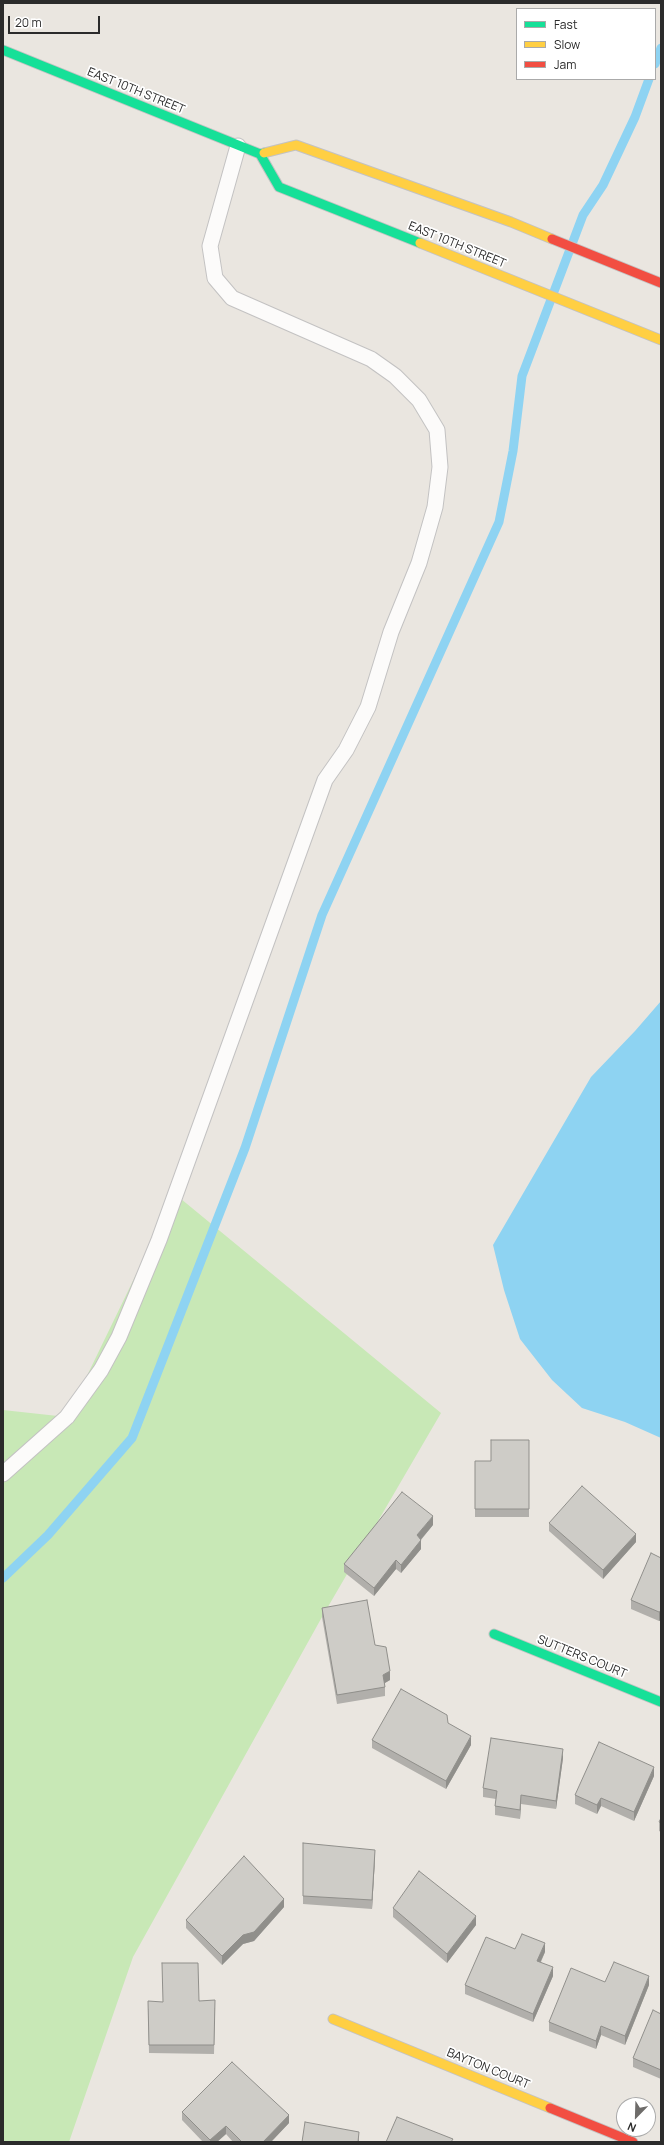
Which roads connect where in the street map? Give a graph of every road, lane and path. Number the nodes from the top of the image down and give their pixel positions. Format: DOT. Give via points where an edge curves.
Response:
graph roads {
  1 [pos="3,50"];
  2 [pos="238,146"];
  3 [pos="260,154"];
  4 [pos="657,281"];
  5 [pos="661,340"];
  6 [pos="3,1474"];
  7 [pos="494,1634"];
  8 [pos="661,1702"];
  9 [pos="334,2019"];
  10 [pos="633,2142"];
  1 -- 2 [label="main road, EAST 10TH STREET"];
  2 -- 3 [label="main road, EAST 10TH STREET"];
  2 -- 6 [label="lane" via="210,246 215,278 232,298 371,359 395,376 419,400 436,430 440,467 434,507 419,563 391,632 368,707 346,750 325,780 159,1240 118,1337 101,1370 67,1417"];
  3 -- 4 [label="main road" via="296,145 511,222"];
  3 -- 5 [label="main road, EAST 10TH STREET" via="279,187"];
  7 -- 8 [label="main road, SUTTERS COURT"];
  9 -- 10 [label="main road, BAYTON COURT"];
}
